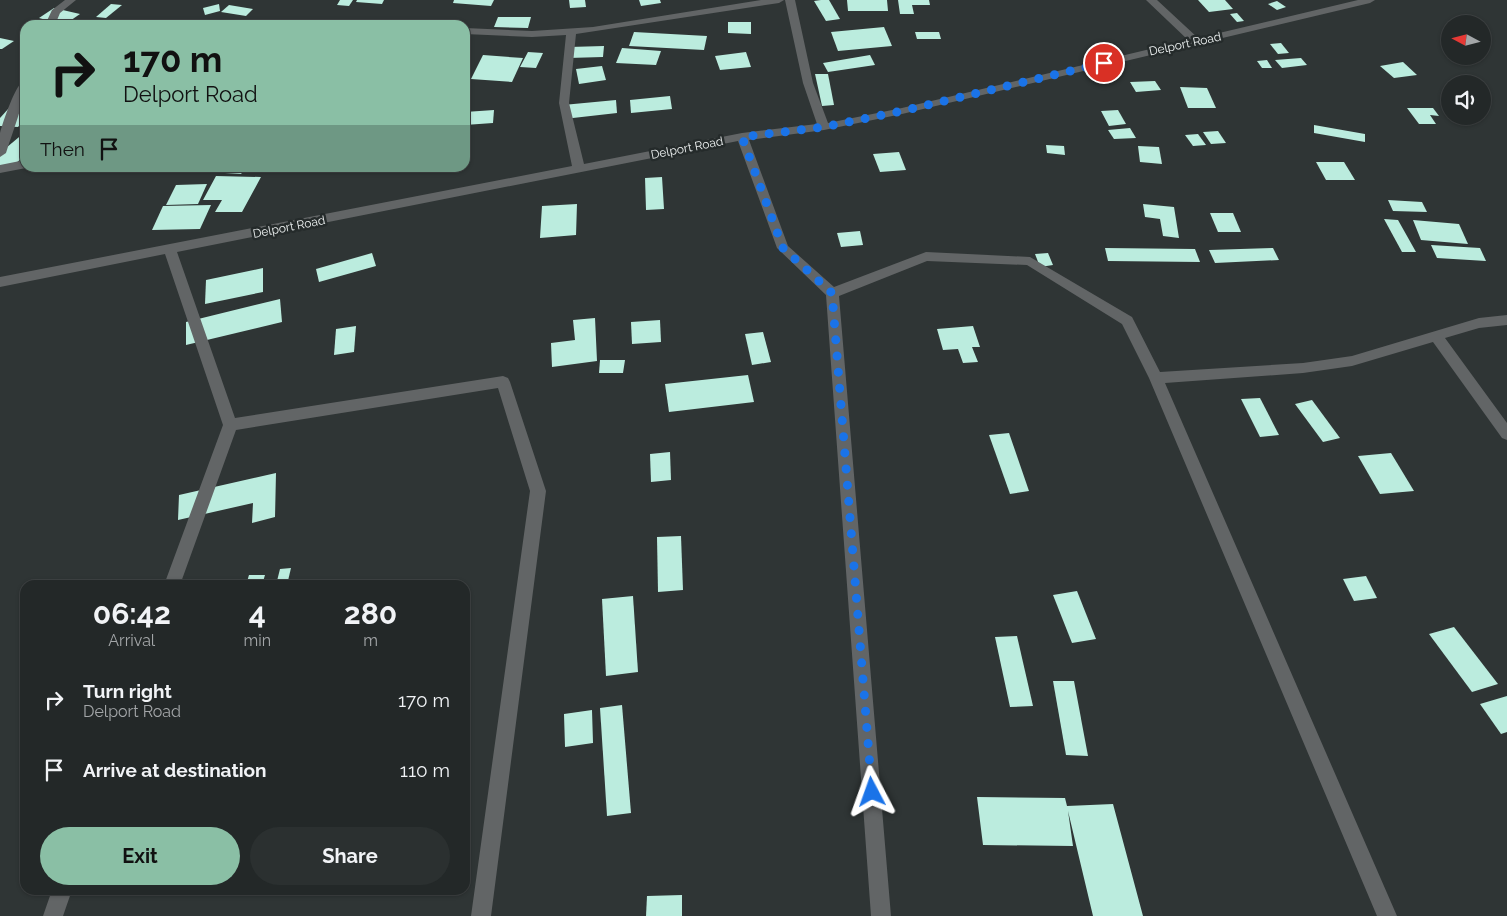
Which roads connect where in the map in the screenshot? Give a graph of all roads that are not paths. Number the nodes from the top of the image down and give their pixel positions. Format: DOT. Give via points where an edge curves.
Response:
graph roads {
  1 [pos="71,0"];
  2 [pos="779,0"];
  3 [pos="790,0"];
  4 [pos="1151,0"];
  5 [pos="1370,0"];
  6 [pos="52,20"];
  7 [pos="470,31"];
  8 [pos="571,32"];
  9 [pos="1195,41"];
  10 [pos="20,94"];
  11 [pos="824,127"];
  12 [pos="742,137"];
  13 [pos="0,153"];
  14 [pos="20,165"];
  15 [pos="0,169"];
  16 [pos="579,170"];
  17 [pos="170,250"];
  18 [pos="0,282"];
  19 [pos="832,293"];
  20 [pos="1507,320"];
  21 [pos="1435,335"];
  22 [pos="1156,378"];
  23 [pos="230,425"];
  24 [pos="1507,434"];
  25 [pos="174,580"];
  26 [pos="60,895"];
  27 [pos="53,916"];
  28 [pos="481,916"];
  29 [pos="881,916"];
  30 [pos="1386,916"];
  1 -- 6 [label="street" via="56,12"];
  2 -- 8 [label="street"];
  3 -- 11 [label="street" via="808,83"];
  4 -- 9 [label="street"];
  5 -- 9 [label="street, Delport Road"];
  7 -- 8 [label="street"];
  8 -- 16 [label="street" via="564,103"];
  9 -- 11 [label="street, Delport Road"];
  10 -- 13 [label="street"];
  11 -- 12 [label="street, Delport Road"];
  12 -- 16 [label="street, Delport Road"];
  12 -- 19 [label="street" via="783,248"];
  14 -- 15 [label="street"];
  16 -- 17 [label="street, Delport Road"];
  17 -- 18 [label="street, Delport Road"];
  17 -- 23 [label="street"];
  19 -- 22 [label="street" via="926,256 1030,260 1127,321"];
  19 -- 29 [label="street"];
  20 -- 21 [label="street" via="1479,323"];
  21 -- 22 [label="street" via="1352,361 1303,368"];
  21 -- 24 [label="street"];
  22 -- 30 [label="street"];
  23 -- 25 [label="street"];
  23 -- 28 [label="street" via="503,382 538,491"];
  26 -- 27 [label="street"];
}
